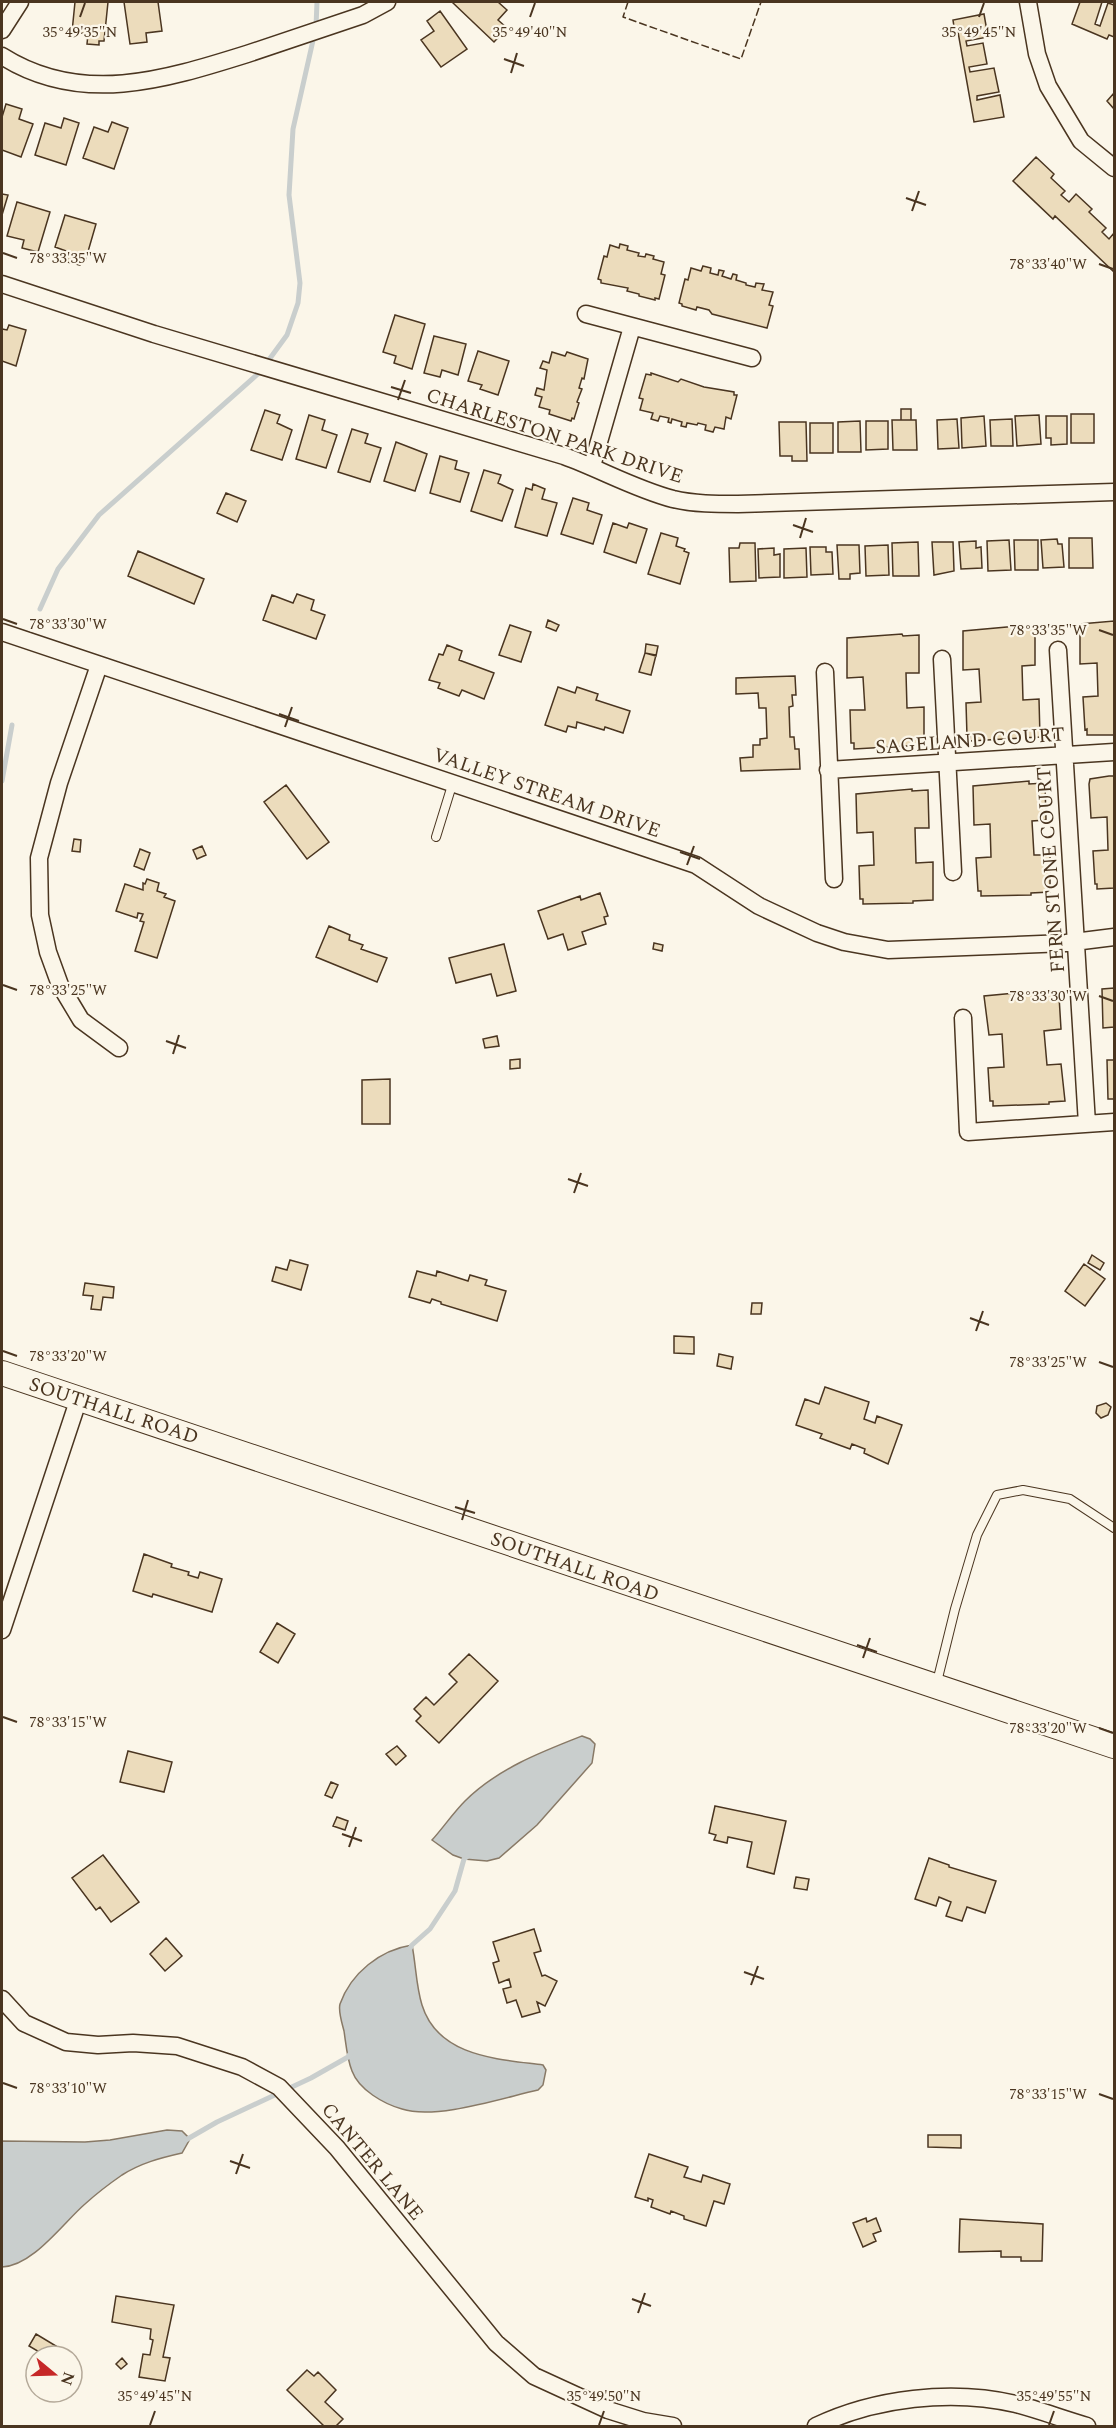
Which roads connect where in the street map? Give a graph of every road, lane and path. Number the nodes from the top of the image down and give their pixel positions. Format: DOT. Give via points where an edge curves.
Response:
graph roads {
  1 [pos="20,2"];
  2 [pos="387,2"];
  3 [pos="1028,2"];
  4 [pos="2,30"];
  5 [pos="2,56"];
  6 [pos="1114,168"];
  7 [pos="2,284"];
  8 [pos="586,314"];
  9 [pos="632,327"];
  10 [pos="752,358"];
  11 [pos="592,466"];
  12 [pos="1114,492"];
  13 [pos="2,632"];
  14 [pos="1058,650"];
  15 [pos="942,659"];
  16 [pos="99,665"];
  17 [pos="825,672"];
  18 [pos="1114,752"];
  19 [pos="1063,755"];
  20 [pos="946,762"];
  21 [pos="828,770"];
  22 [pos="453,782"];
  23 [pos="436,837"];
  24 [pos="953,872"];
  25 [pos="834,879"];
  26 [pos="1114,938"];
  27 [pos="1076,940"];
  28 [pos="963,1018"];
  29 [pos="119,1048"];
  30 [pos="1114,1122"];
  31 [pos="1088,1124"];
  32 [pos="2,1373"];
  33 [pos="79,1398"];
  34 [pos="1114,1528"];
  35 [pos="2,1630"];
  36 [pos="936,1686"];
  37 [pos="1114,1746"];
  38 [pos="2,1999"];
  39 [pos="673,2427"];
  40 [pos="816,2427"];
  41 [pos="1087,2427"];
  1 -- 4 [label="street"];
  2 -- 5 [label="street" via="363,15 208,66 130,84 60,81 36,74"];
  3 -- 6 [label="street" via="1037,54 1048,86 1081,141"];
  7 -- 11 [label="street, CHARLESTON PARK DRIVE"];
  8 -- 9 [label="street"];
  9 -- 10 [label="street"];
  9 -- 11 [label="street"];
  11 -- 12 [label="street, CHARLESTON PARK DRIVE" via="627,483 705,504"];
  13 -- 16 [label="street, VALLEY STREAM DRIVE"];
  14 -- 19 [label="street, FERN STONE COURT"];
  15 -- 20 [label="street"];
  16 -- 22 [label="street, VALLEY STREAM DRIVE"];
  16 -- 29 [label="street" via="59,783 39,858 40,915 60,985 81,1020"];
  17 -- 21 [label="street"];
  18 -- 19 [label="street, SAGELAND COURT"];
  19 -- 20 [label="street, SAGELAND COURT"];
  19 -- 27 [label="street, FERN STONE COURT"];
  20 -- 21 [label="street, SAGELAND COURT"];
  20 -- 24 [label="street"];
  21 -- 25 [label="street"];
  22 -- 23 [label="lane"];
  22 -- 27 [label="street, VALLEY STREAM DRIVE" via="696,865 759,906 844,942 888,950"];
  26 -- 27 [label="street, VALLEY STREAM DRIVE"];
  27 -- 31 [label="street, FERN STONE COURT"];
  28 -- 31 [label="street" via="968,1132"];
  30 -- 31 [label="street"];
  32 -- 33 [label="street, SOUTHALL ROAD"];
  33 -- 35 [label="street"];
  33 -- 36 [label="street, SOUTHALL ROAD"];
  34 -- 36 [label="lane" via="1070,1499 1023,1490 997,1495 977,1535"];
  36 -- 37 [label="street, SOUTHALL ROAD"];
  38 -- 39 [label="street, CANTER LANE" via="24,2023 66,2042 177,2046 242,2067 279,2087 337,2148 496,2343 534,2376 608,2410"];
  40 -- 41 [label="street" via="902,2401 948,2397 1015,2404"];
}
